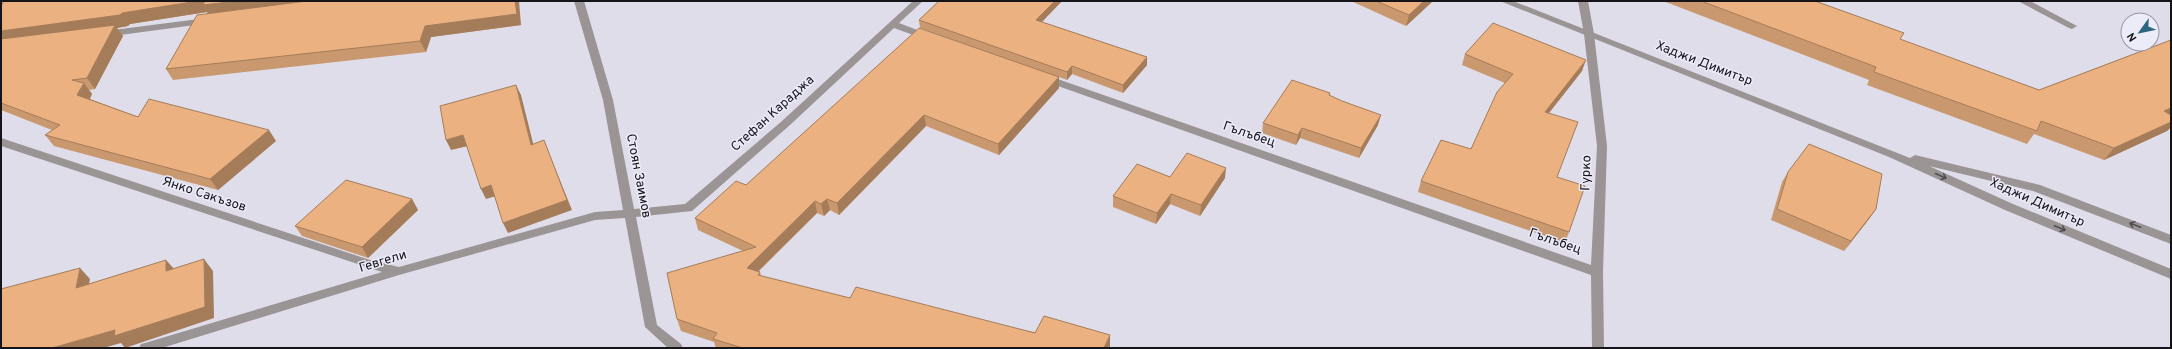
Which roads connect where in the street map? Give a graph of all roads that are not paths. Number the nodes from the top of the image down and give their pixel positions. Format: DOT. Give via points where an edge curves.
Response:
graph roads {
  1 [pos="579,1"];
  2 [pos="918,1"];
  3 [pos="1505,1"];
  4 [pos="1583,1"];
  5 [pos="2023,1"];
  6 [pos="219,19"];
  7 [pos="892,24"];
  8 [pos="2072,26"];
  9 [pos="1589,34"];
  10 [pos="95,35"];
  11 [pos="937,40"];
  12 [pos="1035,74"];
  13 [pos="1,142"];
  14 [pos="1893,154"];
  15 [pos="631,214"];
  16 [pos="2171,240"];
  17 [pos="399,271"];
  18 [pos="1598,272"];
  19 [pos="2171,274"];
  20 [pos="145,348"];
  21 [pos="677,348"];
  22 [pos="1598,348"];
  1 -- 15 [label="street, Стоян Заимов" via="608,100"];
  2 -- 7 [label="street, Стефан Караджа"];
  3 -- 9 [label="street, Хаджи Димитър"];
  4 -- 9 [label="street, Гурко"];
  5 -- 8 [label="street"];
  6 -- 10 [label="street"];
  7 -- 11 [label="street"];
  7 -- 15 [label="street, Стефан Караджа" via="786,123 688,208"];
  9 -- 14 [label="street, Хаджи Димитър"];
  9 -- 18 [label="street, Гурко" via="1602,146"];
  12 -- 18 [label="street, Гълъбец"];
  13 -- 17 [label="street, Янко Сакъзов" via="369,264"];
  16 -- 14 [label="street, Хаджи Димитър, one-way" via="2036,188"];
  14 -- 19 [label="street, Хаджи Димитър, one-way" via="2009,207"];
  15 -- 17 [label="street, Гевгели" via="595,216"];
  15 -- 21 [label="street, Стоян Заимов" via="651,326"];
  17 -- 20 [label="street, Гевгели"];
  18 -- 22 [label="street, Гурко"];
}
